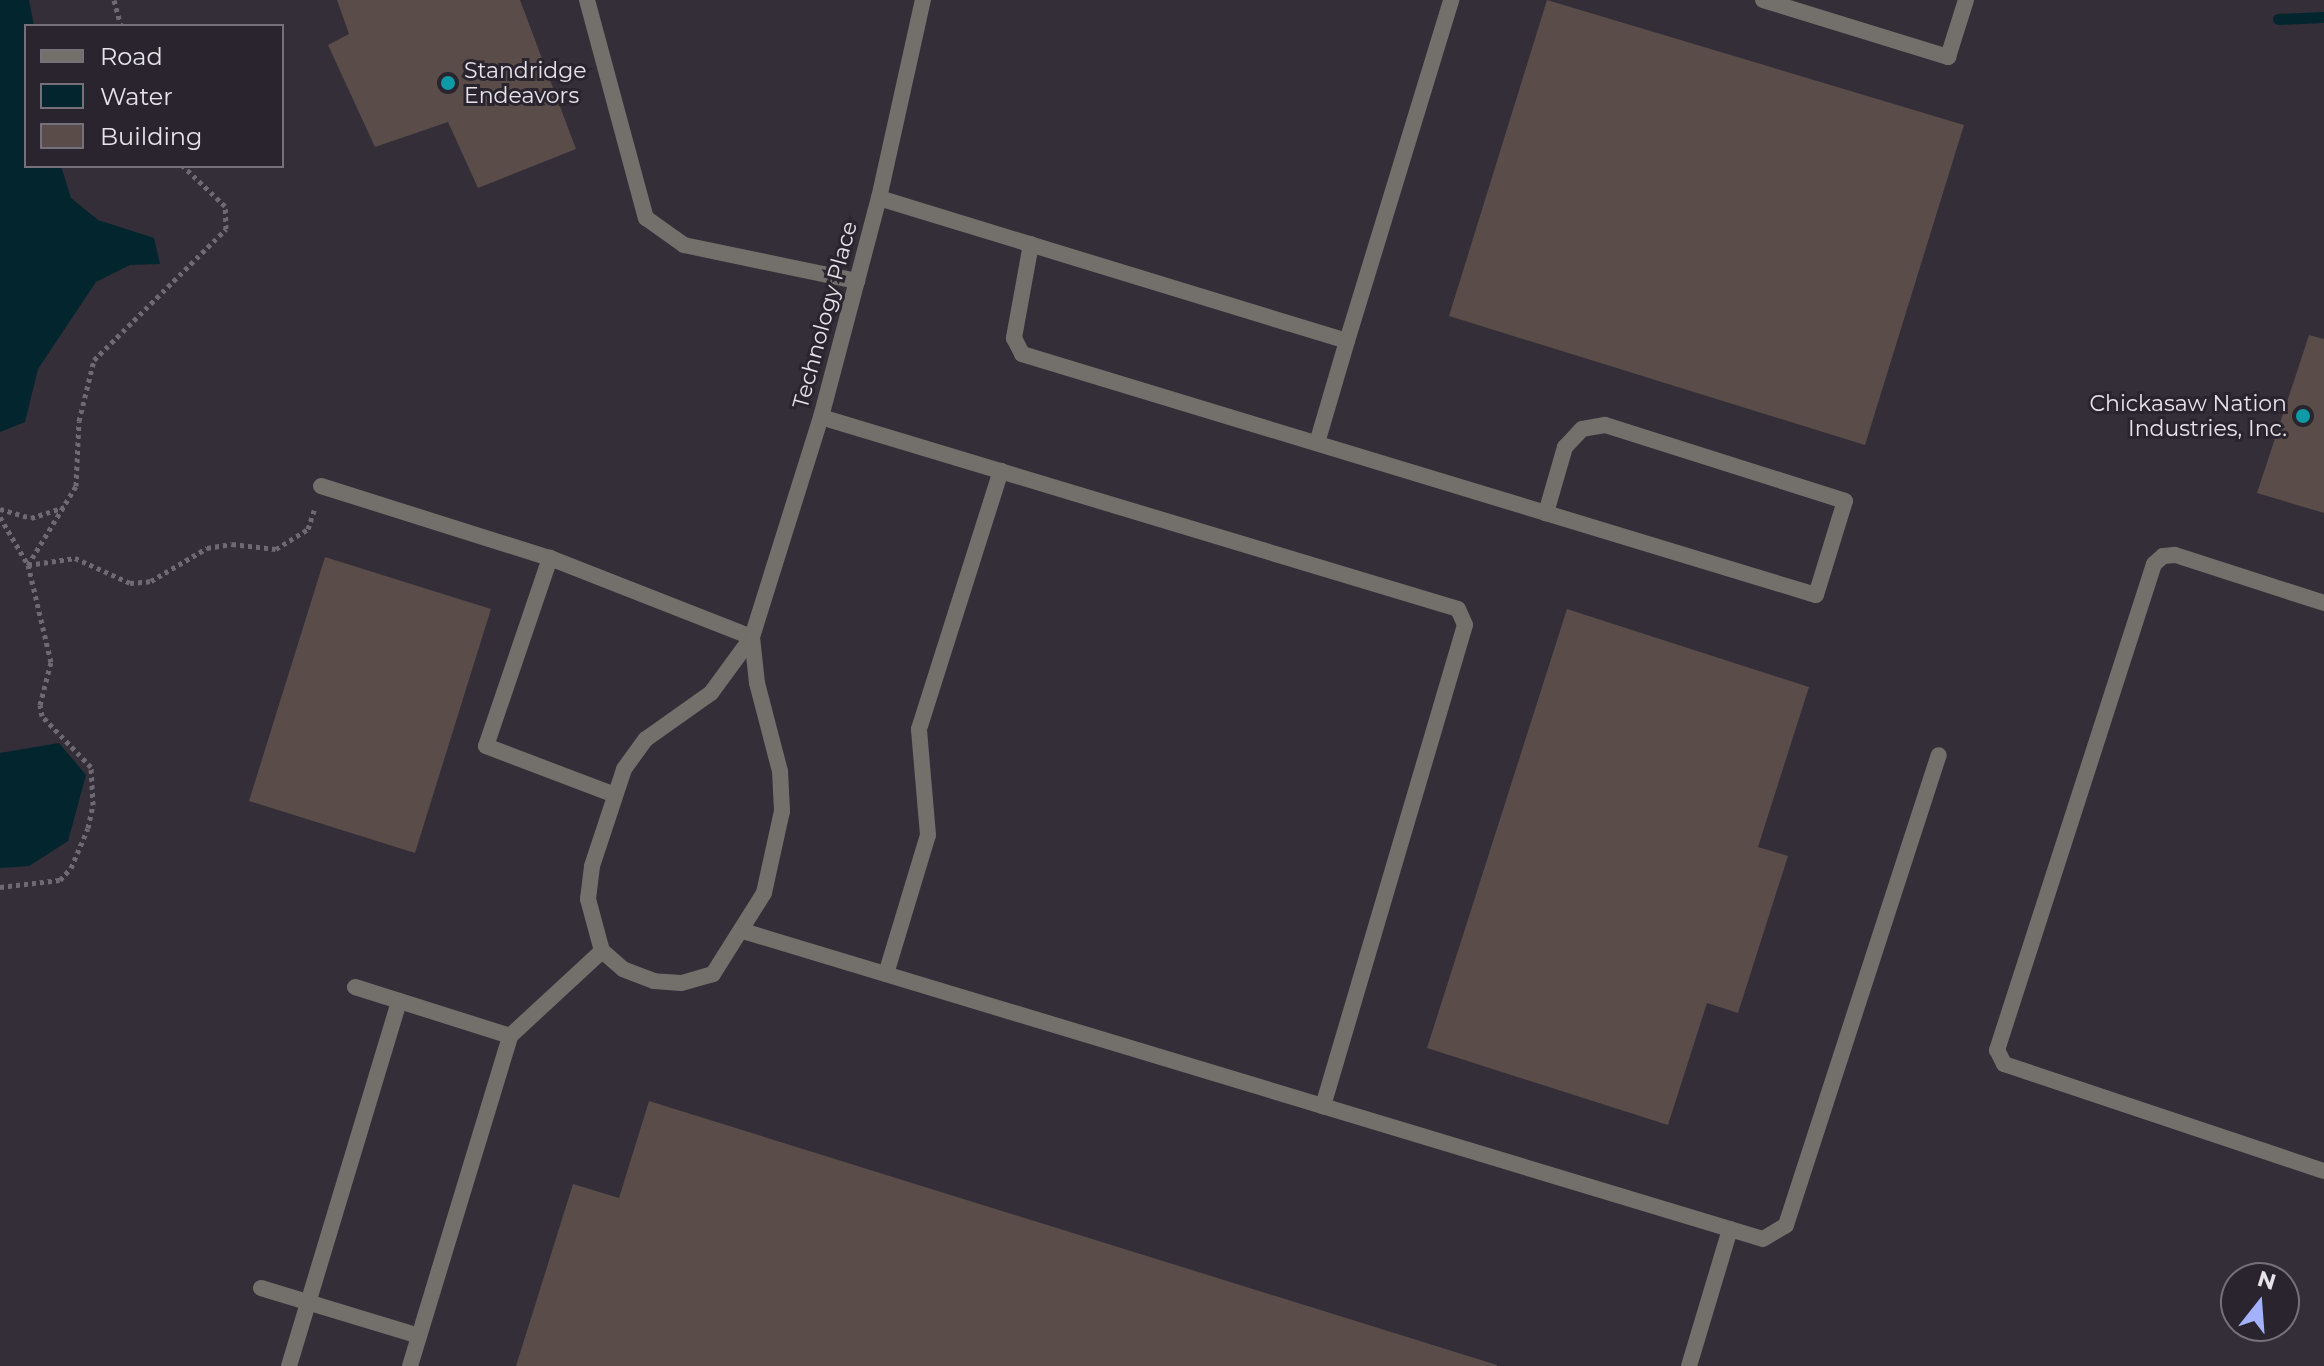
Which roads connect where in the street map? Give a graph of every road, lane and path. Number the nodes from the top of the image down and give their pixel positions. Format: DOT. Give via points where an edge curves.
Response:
graph roads {
  1 [pos="114,0"];
  2 [pos="587,0"];
  3 [pos="923,0"];
  4 [pos="1451,0"];
  5 [pos="1763,0"];
  6 [pos="1966,0"];
  7 [pos="120,24"];
  8 [pos="185,168"];
  9 [pos="879,198"];
  10 [pos="1031,244"];
  11 [pos="857,281"];
  12 [pos="1347,341"];
  13 [pos="821,417"];
  14 [pos="1317,443"];
  15 [pos="1001,471"];
  16 [pos="321,486"];
  17 [pos="65,506"];
  18 [pos="0,509"];
  19 [pos="1546,513"];
  20 [pos="0,517"];
  21 [pos="550,558"];
  22 [pos="28,565"];
  23 [pos="2324,603"];
  24 [pos="752,637"];
  25 [pos="1939,755"];
  26 [pos="615,795"];
  27 [pos="0,887"];
  28 [pos="743,931"];
  29 [pos="602,951"];
  30 [pos="886,974"];
  31 [pos="355,987"];
  32 [pos="399,1001"];
  33 [pos="510,1036"];
  34 [pos="1323,1106"];
  35 [pos="2324,1171"];
  36 [pos="1730,1229"];
  37 [pos="261,1288"];
  38 [pos="309,1302"];
  39 [pos="419,1336"];
  40 [pos="289,1366"];
  41 [pos="410,1366"];
  42 [pos="1689,1366"];
  1 -- 7 [label="path"];
  2 -- 11 [label="street" via="646,218 684,245"];
  3 -- 9 [label="street, Technology Place"];
  4 -- 12 [label="street"];
  5 -- 6 [label="street" via="1948,57"];
  8 -- 17 [label="path" via="225,206 226,229 94,360 79,421 76,486"];
  9 -- 10 [label="street"];
  9 -- 11 [label="street, Technology Place"];
  10 -- 12 [label="street"];
  10 -- 14 [label="street" via="1014,338 1022,354"];
  11 -- 13 [label="street, Technology Place"];
  12 -- 14 [label="street"];
  13 -- 15 [label="street"];
  13 -- 24 [label="street, Technology Place"];
  14 -- 19 [label="street"];
  15 -- 30 [label="street" via="919,729 928,835"];
  15 -- 34 [label="street" via="1458,609 1465,625"];
  16 -- 21 [label="street"];
  16 -- 22 [label="path" via="308,529 276,549 232,544 207,548 151,581 114,579 75,558"];
  17 -- 18 [label="path" via="31,518"];
  17 -- 22 [label="path"];
  19 -- 19 [label="street" via="1816,595 1845,501 1605,425 1582,429 1565,447"];
  20 -- 22 [label="path"];
  21 -- 24 [label="street"];
  21 -- 26 [label="street" via="486,746"];
  22 -- 27 [label="path" via="51,662 42,716 91,767 93,805 76,859 60,880"];
  23 -- 35 [label="street" via="2175,555 2154,564 1997,1050 2004,1064"];
  24 -- 26 [label="street, Technology Place" via="711,693 646,739 624,769"];
  24 -- 28 [label="street, Technology Place" via="757,683 780,771 782,811 764,893"];
  25 -- 36 [label="street" via="1786,1225 1763,1239"];
  26 -- 29 [label="street, Technology Place" via="592,866 588,899"];
  28 -- 29 [label="street, Technology Place" via="713,974 681,983 654,981 623,969"];
  28 -- 30 [label="street"];
  29 -- 33 [label="street"];
  30 -- 34 [label="street"];
  31 -- 32 [label="street"];
  32 -- 33 [label="street"];
  32 -- 38 [label="street"];
  33 -- 39 [label="street"];
  34 -- 36 [label="street"];
  36 -- 42 [label="street"];
  37 -- 38 [label="street"];
  38 -- 39 [label="street"];
  38 -- 40 [label="street"];
  39 -- 41 [label="street"];
}
